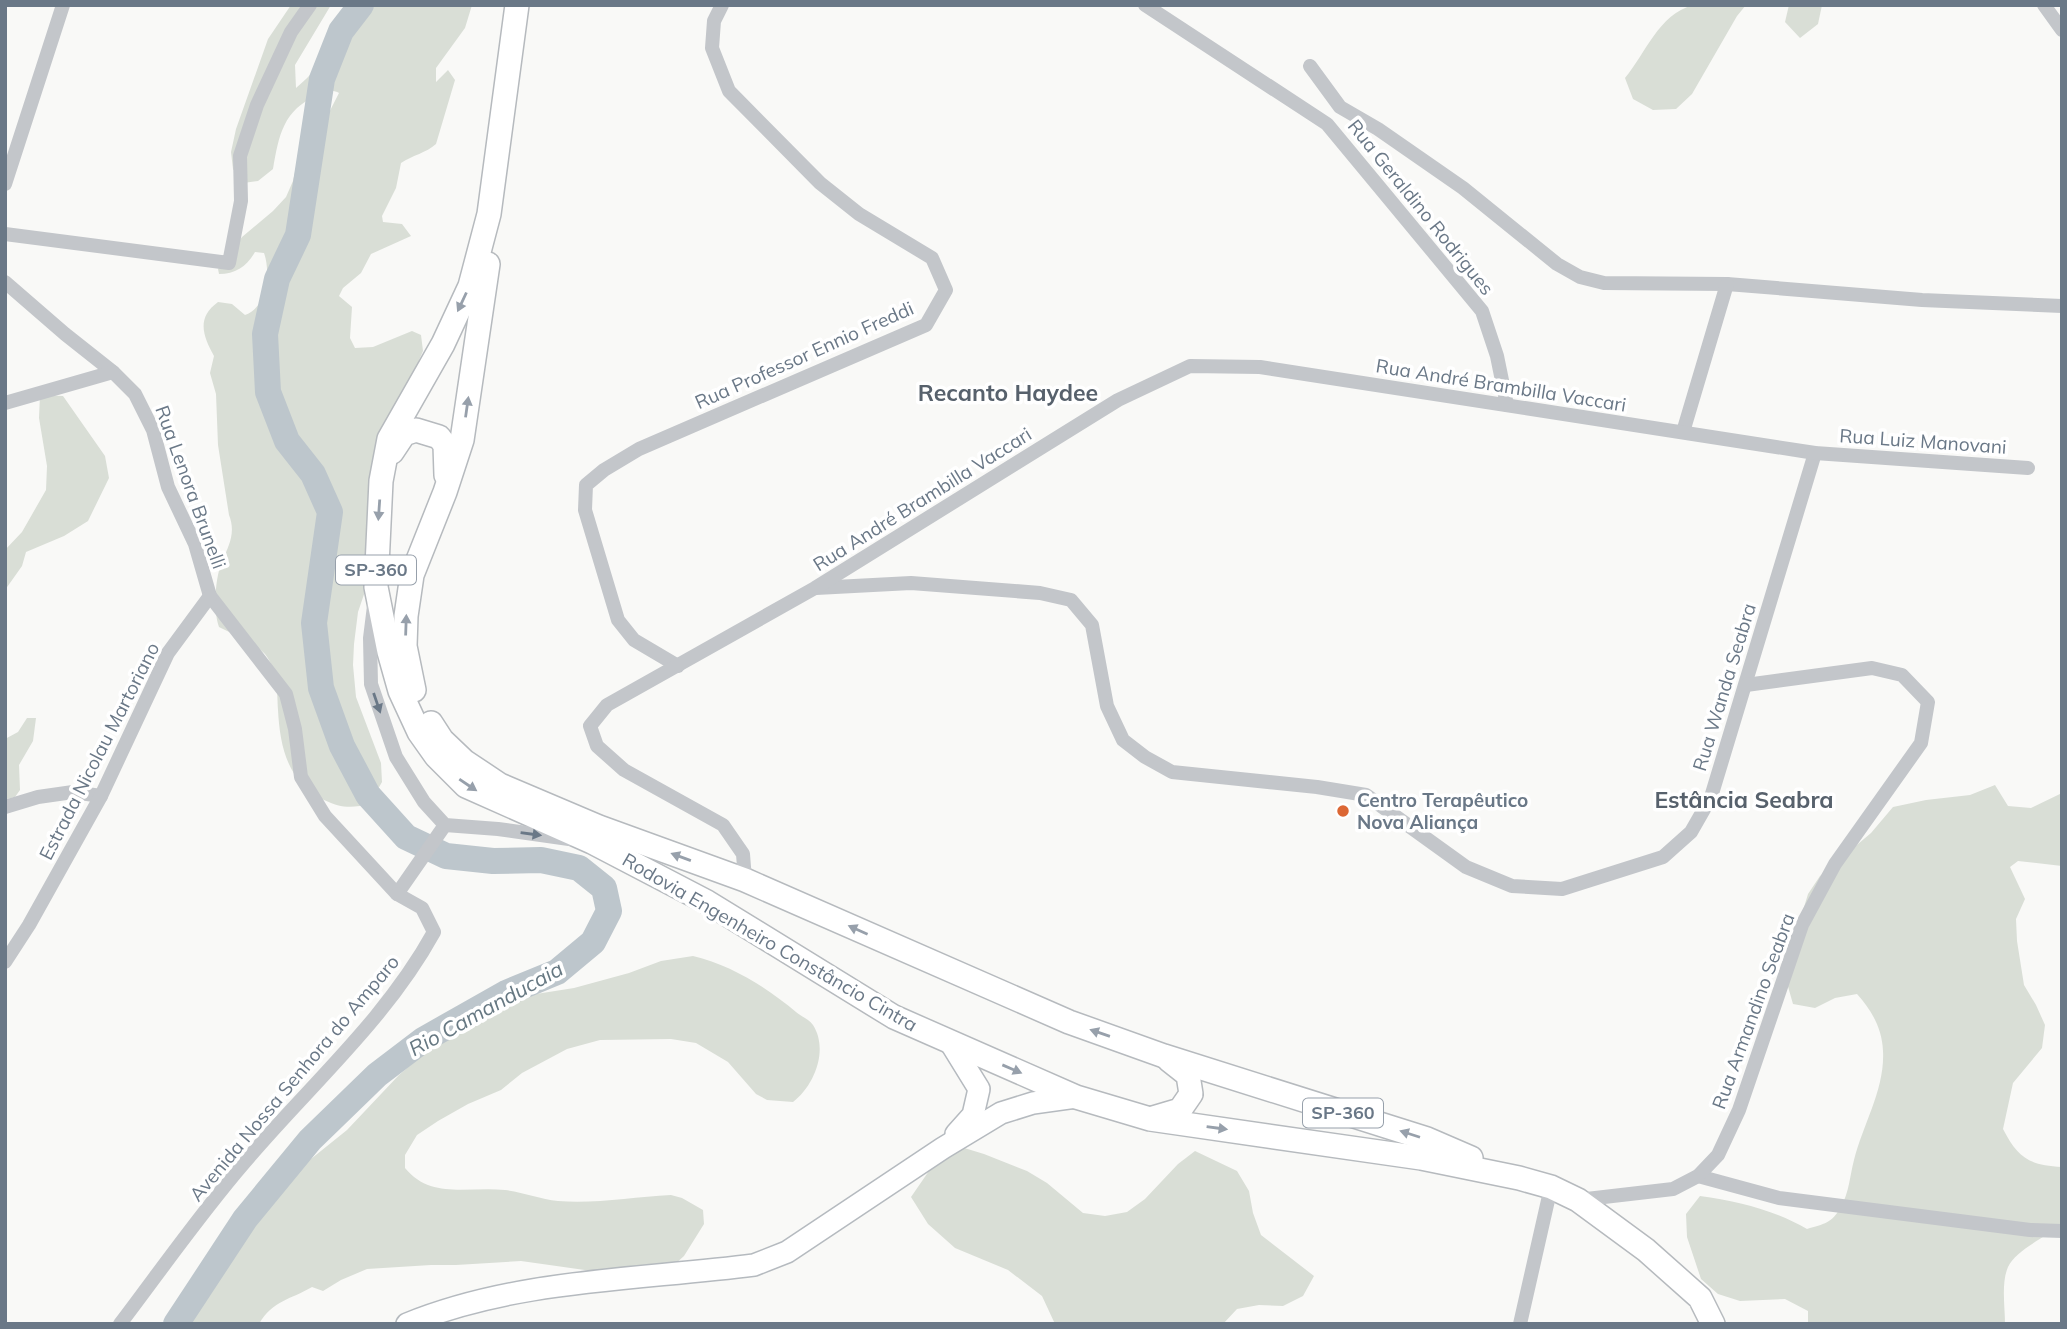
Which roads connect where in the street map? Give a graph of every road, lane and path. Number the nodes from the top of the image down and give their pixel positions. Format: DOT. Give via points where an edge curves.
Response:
graph roads {
  1 [pos="62,5"];
  2 [pos="310,5"];
  3 [pos="517,5"];
  4 [pos="722,5"];
  5 [pos="1145,5"];
  6 [pos="2043,5"];
  7 [pos="2062,30"];
  8 [pos="1310,66"];
  9 [pos="5,184"];
  10 [pos="489,214"];
  11 [pos="5,234"];
  12 [pos="5,282"];
  13 [pos="1727,284"];
  14 [pos="2061,303"];
  15 [pos="114,373"];
  16 [pos="5,403"];
  17 [pos="1507,405"];
  18 [pos="1682,432"];
  19 [pos="1815,453"];
  20 [pos="2028,468"];
  21 [pos="381,481"];
  22 [pos="445,492"];
  23 [pos="376,587"];
  24 [pos="815,588"];
  25 [pos="210,596"];
  26 [pos="678,666"];
  27 [pos="1746,685"];
  28 [pos="101,796"];
  29 [pos="5,807"];
  30 [pos="445,825"];
  31 [pos="592,842"];
  32 [pos="745,880"];
  33 [pos="397,894"];
  34 [pos="5,962"];
  35 [pos="950,1042"];
  36 [pos="1164,1056"];
  37 [pos="1076,1097"];
  38 [pos="1150,1119"];
  39 [pos="943,1148"];
  40 [pos="1698,1176"];
  41 [pos="1519,1178"];
  42 [pos="1551,1187"];
  43 [pos="1578,1200"];
  44 [pos="2062,1231"];
  45 [pos="120,1324"];
  46 [pos="407,1324"];
  47 [pos="1520,1324"];
  48 [pos="1713,1324"];
  1 -- 9 [label="street"];
  2 -- 11 [label="street" via="291,32 257,105 240,156 241,201 229,263"];
  3 -- 10 [label="main road, Rodovia Engenheiro Constâncio Cintra / SP-360"];
  4 -- 26 [label="street, Rua Professor Ennio Freddi" via="714,21 712,48 729,91 820,183 859,214 932,258 946,290 926,326 639,449 586,485 585,510 618,620 634,640"];
  5 -- 17 [label="street, Rua Geraldino Rodrigues" via="1327,124 1482,311"];
  6 -- 7 [label="street"];
  8 -- 13 [label="street" via="1340,107 1463,188 1557,264 1580,277 1604,283"];
  10 -- 21 [label="main road, Rodovia Engenheiro Constâncio Cintra / SP-360, one-way" via="470,286 389,439"];
  22 -- 10 [label="main road, Rodovia Engenheiro Constâncio Cintra / SP-360, one-way" via="463,440 489,258"];
  12 -- 15 [label="street, Rua Lenora Brunelli"];
  13 -- 14 [label="street" via="1922,300"];
  13 -- 18 [label="street"];
  15 -- 16 [label="street"];
  15 -- 25 [label="street, Rua Lenora Brunelli" via="135,394 153,430 168,487 195,544"];
  17 -- 18 [label="street, Rua André Brambilla Vaccari"];
  17 -- 24 [label="street, Rua André Brambilla Vaccari" via="1260,367 1190,366 1118,400"];
  18 -- 19 [label="street, Rua André Brambilla Vaccari"];
  19 -- 20 [label="street, Rua Luiz Manovani"];
  19 -- 27 [label="street, Rua Wanda Seabra"];
  21 -- 22 [label="main road" via="404,434 425,431 445,445"];
  21 -- 23 [label="main road, Rodovia Engenheiro Constâncio Cintra / SP-360, one-way"];
  32 -- 22 [label="main road, Rodovia Engenheiro Constâncio Cintra / SP-360, one-way" via="598,827 500,785 442,740 414,692 405,646 412,575"];
  23 -- 30 [label="street, one-way" via="371,684 396,757 424,802"];
  23 -- 31 [label="main road, Rodovia Engenheiro Constâncio Cintra / SP-360, one-way" via="400,691 436,756 466,786"];
  24 -- 26 [label="street, Rua André Brambilla Vaccari"];
  24 -- 27 [label="street, Rua Wanda Seabra" via="911,583 1040,593 1071,600 1092,625 1107,706 1122,740 1145,757 1172,772 1366,795 1466,867 1512,886 1562,889 1663,857 1691,832 1711,797"];
  25 -- 28 [label="street, Estrada Nicolau Martoriano" via="168,653"];
  25 -- 33 [label="street, Rua Lenora Brunelli" via="286,694 301,777 325,816"];
  26 -- 32 [label="street, Rua André Brambilla Vaccari" via="607,705 590,726 597,746 624,770 723,825 743,854"];
  27 -- 40 [label="street, Rua Armandino Seabra" via="1872,668 1902,675 1928,702 1922,743 1835,864 1802,925 1739,1110 1718,1155"];
  28 -- 29 [label="street" via="73,792"];
  28 -- 34 [label="street, Estrada Nicolau Martoriano"];
  30 -- 31 [label="street, one-way"];
  30 -- 33 [label="street"];
  31 -- 35 [label="main road, Rodovia Engenheiro Constâncio Cintra / SP-360" via="707,902 894,1017"];
  36 -- 32 [label="main road, Rodovia Engenheiro Constâncio Cintra / SP-360, one-way" via="1069,1023"];
  33 -- 45 [label="street, Avenida Nossa Senhora do Amparo" via="422,908 434,932 415,966 370,1025 243,1163"];
  35 -- 37 [label="main road, Rodovia Engenheiro Constâncio Cintra / SP-360, one-way"];
  35 -- 39 [label="main road" via="979,1089 973,1115"];
  36 -- 38 [label="main road" via="1188,1075 1191,1094 1180,1110"];
  41 -- 36 [label="main road, Rodovia Engenheiro Constâncio Cintra / SP-360, one-way" via="1427,1139"];
  37 -- 38 [label="main road, Rodovia Engenheiro Constâncio Cintra / SP-360"];
  37 -- 39 [label="main road" via="1001,1113"];
  38 -- 41 [label="main road, Rodovia Engenheiro Constâncio Cintra / SP-360, one-way" via="1421,1158"];
  39 -- 46 [label="main road" via="787,1252 754,1265 522,1290 437,1311"];
  40 -- 43 [label="street, Rua Armandino Seabra" via="1673,1189"];
  40 -- 44 [label="street" via="1779,1198"];
  41 -- 42 [label="main road, Rodovia Engenheiro Constâncio Cintra / SP-360"];
  42 -- 43 [label="main road, Rodovia Engenheiro Constâncio Cintra / SP-360"];
  42 -- 47 [label="street"];
  43 -- 48 [label="main road, Rodovia Engenheiro Constâncio Cintra / SP-360" via="1646,1250 1700,1298"];
}
